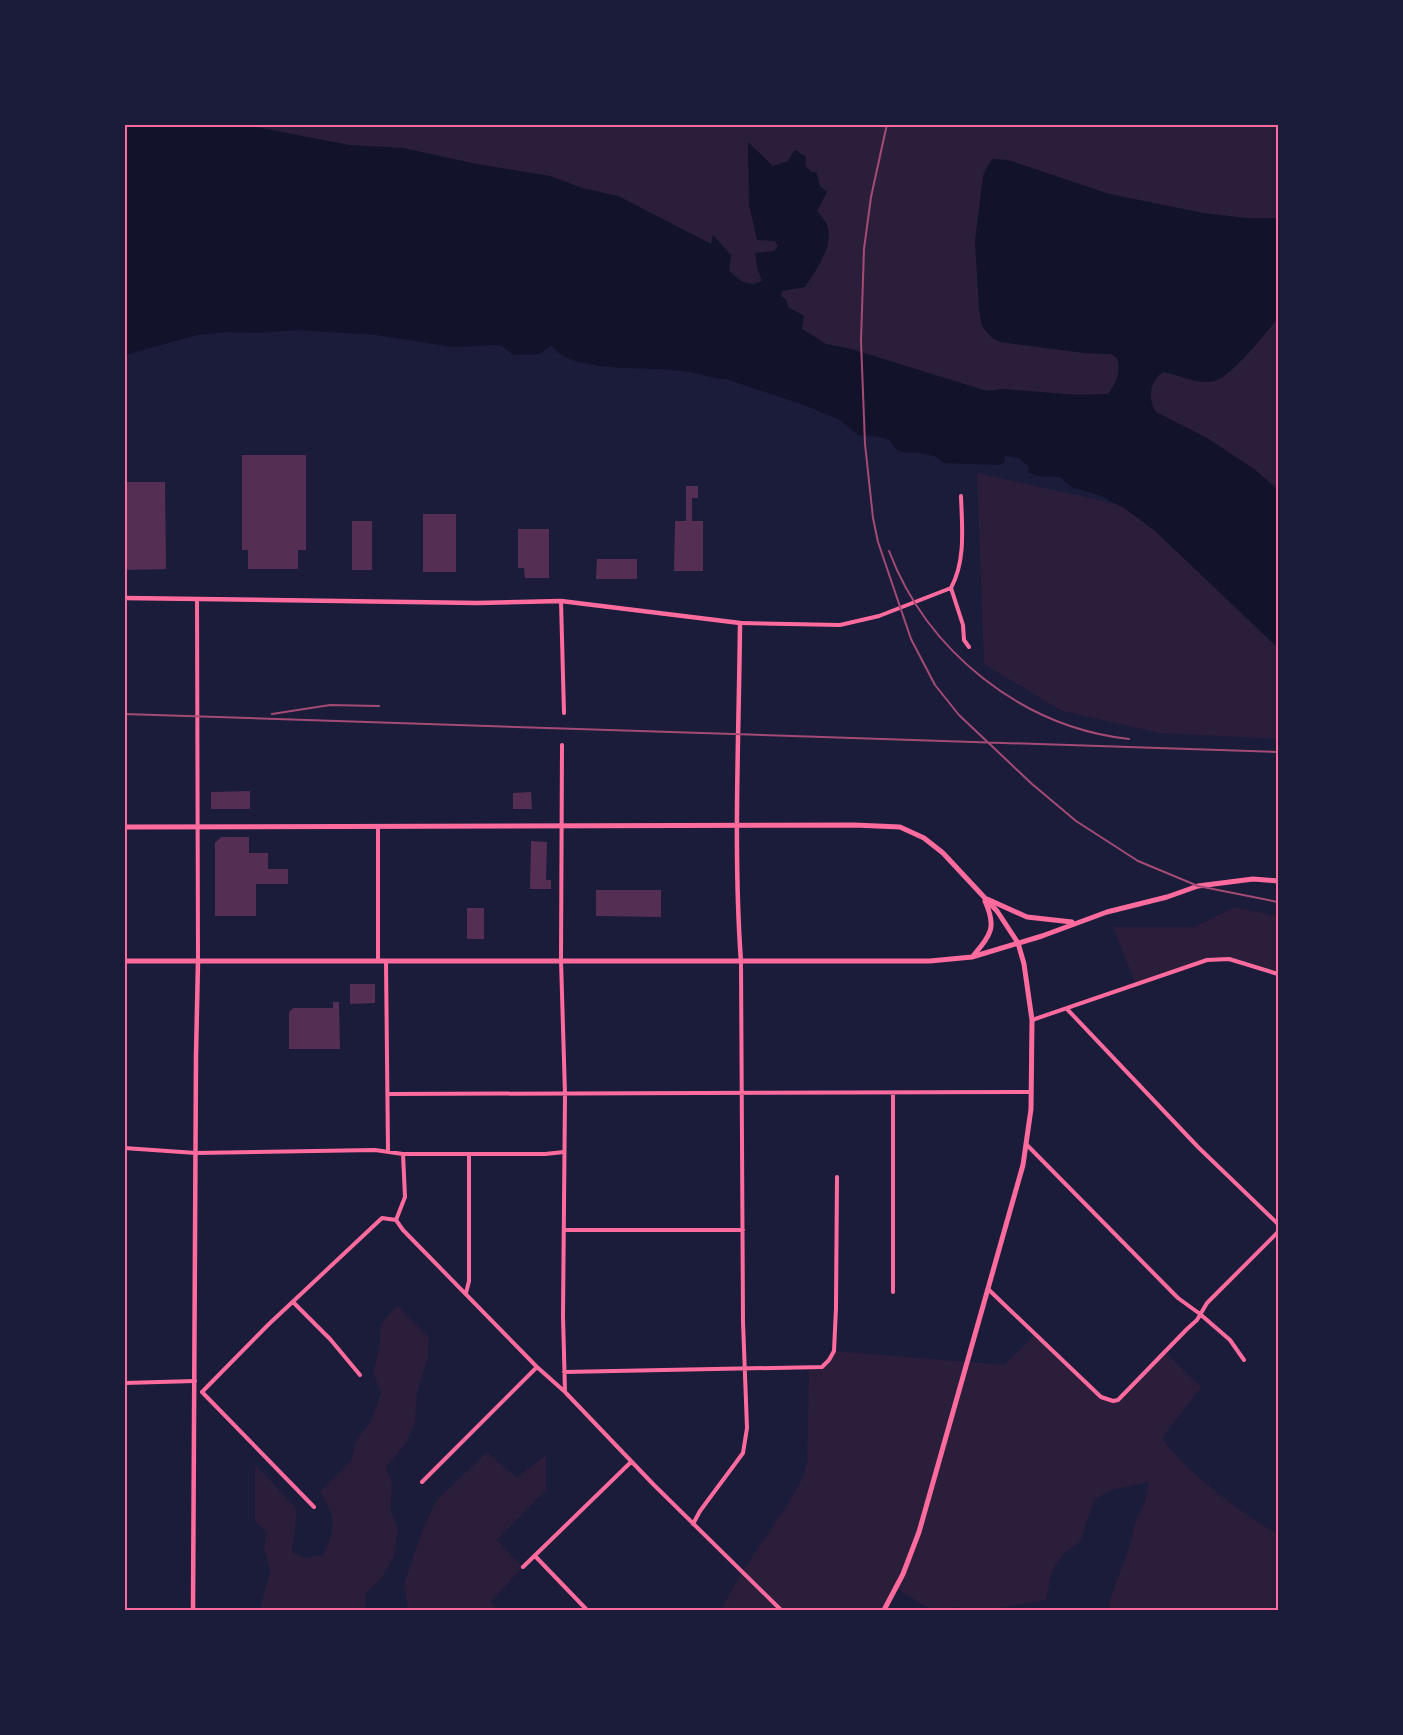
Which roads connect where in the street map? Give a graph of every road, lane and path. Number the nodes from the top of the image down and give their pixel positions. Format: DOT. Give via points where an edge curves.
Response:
graph roads {
  1 [pos="961,496"];
  2 [pos="951,588"];
  3 [pos="124,598"];
  4 [pos="197,599"];
  5 [pos="561,602"];
  6 [pos="740,623"];
  7 [pos="969,647"];
  8 [pos="564,713"];
  9 [pos="562,745"];
  10 [pos="562,825"];
  11 [pos="738,825"];
  12 [pos="378,826"];
  13 [pos="124,827"];
  14 [pos="197,827"];
  15 [pos="1278,881"];
  16 [pos="983,897"];
  17 [pos="1076,923"];
  18 [pos="1018,943"];
  19 [pos="972,957"];
  20 [pos="378,960"];
  21 [pos="386,960"];
  22 [pos="561,960"];
  23 [pos="124,961"];
  24 [pos="198,961"];
  25 [pos="741,962"];
  26 [pos="1278,974"];
  27 [pos="1067,1009"];
  28 [pos="1032,1020"];
  29 [pos="1032,1092"];
  30 [pos="741,1093"];
  31 [pos="893,1093"];
  32 [pos="565,1094"];
  33 [pos="388,1095"];
  34 [pos="1026,1144"];
  35 [pos="124,1148"];
  36 [pos="388,1151"];
  37 [pos="564,1152"];
  38 [pos="196,1153"];
  39 [pos="403,1154"];
  40 [pos="469,1154"];
  41 [pos="837,1177"];
  42 [pos="396,1220"];
  43 [pos="1278,1224"];
  44 [pos="564,1230"];
  45 [pos="743,1230"];
  46 [pos="1278,1232"];
  47 [pos="987,1288"];
  48 [pos="893,1292"];
  49 [pos="466,1293"];
  50 [pos="293,1302"];
  51 [pos="1200,1314"];
  52 [pos="1244,1360"];
  53 [pos="537,1367"];
  54 [pos="745,1369"];
  55 [pos="564,1372"];
  56 [pos="360,1375"];
  57 [pos="195,1381"];
  58 [pos="124,1383"];
  59 [pos="202,1392"];
  60 [pos="565,1392"];
  61 [pos="195,1393"];
  62 [pos="631,1462"];
  63 [pos="422,1482"];
  64 [pos="314,1507"];
  65 [pos="693,1524"];
  66 [pos="535,1556"];
  67 [pos="523,1568"];
  68 [pos="193,1611"];
  69 [pos="587,1611"];
  70 [pos="781,1611"];
  71 [pos="884,1611"];
  1 -- 2 [label="street" via="963,537"];
  2 -- 6 [label="street" via="870,619 840,625"];
  2 -- 7 [label="street"];
  3 -- 4 [label="street"];
  4 -- 5 [label="street"];
  4 -- 14 [label="street"];
  5 -- 6 [label="street"];
  5 -- 8 [label="street"];
  6 -- 11 [label="street"];
  9 -- 10 [label="street"];
  10 -- 11 [label="main road"];
  10 -- 12 [label="main road"];
  10 -- 22 [label="street"];
  11 -- 16 [label="main road" via="900,827 924,838 943,853"];
  11 -- 25 [label="street"];
  12 -- 14 [label="main road"];
  12 -- 20 [label="street"];
  13 -- 14 [label="main road"];
  14 -- 24 [label="street"];
  15 -- 17 [label="main road" via="1253,879 1198,886"];
  16 -- 17 [label="main road" via="1027,917"];
  16 -- 18 [label="main road"];
  16 -- 19 [label="main road" via="993,924"];
  17 -- 18 [label="main road"];
  18 -- 19 [label="main road"];
  18 -- 28 [label="main road"];
  19 -- 25 [label="main road" via="897,962"];
  20 -- 21 [label="main road"];
  20 -- 24 [label="main road"];
  21 -- 22 [label="main road"];
  21 -- 33 [label="street"];
  22 -- 25 [label="main road"];
  22 -- 32 [label="street"];
  23 -- 24 [label="main road"];
  24 -- 38 [label="street"];
  25 -- 30 [label="street"];
  26 -- 27 [label="street" via="1229,959 1207,960"];
  27 -- 28 [label="street"];
  27 -- 43 [label="street" via="1198,1147"];
  28 -- 29 [label="main road"];
  29 -- 31 [label="street"];
  29 -- 34 [label="main road"];
  30 -- 31 [label="street"];
  30 -- 32 [label="street"];
  30 -- 45 [label="street"];
  31 -- 48 [label="street"];
  32 -- 33 [label="street"];
  32 -- 37 [label="street"];
  33 -- 36 [label="street"];
  34 -- 47 [label="main road"];
  34 -- 51 [label="street" via="1178,1298"];
  35 -- 38 [label="street"];
  36 -- 38 [label="street"];
  36 -- 39 [label="street"];
  37 -- 40 [label="street"];
  37 -- 44 [label="street"];
  38 -- 57 [label="street"];
  39 -- 40 [label="street"];
  39 -- 42 [label="street" via="405,1197"];
  40 -- 49 [label="street"];
  41 -- 54 [label="street" via="834,1351 822,1366"];
  42 -- 49 [label="street"];
  42 -- 50 [label="street" via="382,1218"];
  44 -- 45 [label="street"];
  44 -- 55 [label="street"];
  45 -- 54 [label="street"];
  46 -- 51 [label="street"];
  47 -- 51 [label="street" via="1101,1397 1109,1400 1118,1400"];
  47 -- 71 [label="main road" via="919,1532"];
  49 -- 53 [label="street"];
  50 -- 56 [label="street"];
  50 -- 59 [label="street"];
  51 -- 52 [label="street" via="1230,1340"];
  53 -- 60 [label="street"];
  53 -- 63 [label="street"];
  54 -- 55 [label="street"];
  54 -- 65 [label="street" via="747,1428 743,1453"];
  55 -- 60 [label="street"];
  57 -- 58 [label="street"];
  57 -- 61 [label="street"];
  59 -- 61 [label="street"];
  59 -- 64 [label="street"];
  60 -- 62 [label="street"];
  61 -- 68 [label="street"];
  62 -- 65 [label="street"];
  62 -- 66 [label="street"];
  65 -- 70 [label="street"];
  66 -- 67 [label="street"];
  66 -- 69 [label="street"];
}
